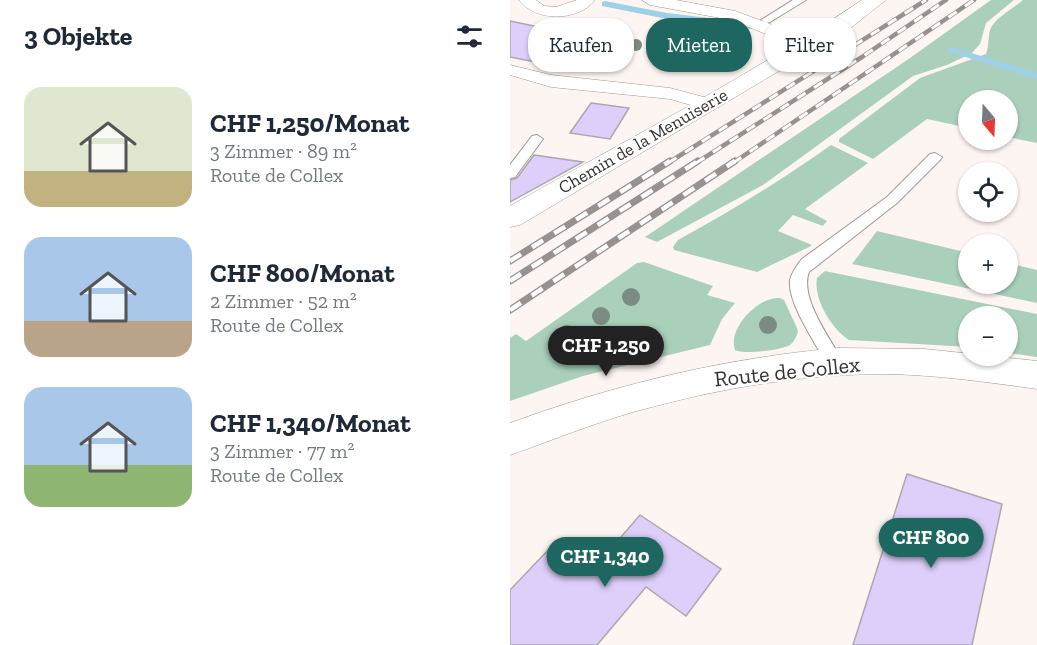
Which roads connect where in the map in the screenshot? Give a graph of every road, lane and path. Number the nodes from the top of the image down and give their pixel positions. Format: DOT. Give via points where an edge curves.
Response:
graph roads {
  1 [pos="527,0"];
  2 [pos="587,0"];
  3 [pos="650,0"];
  4 [pos="801,0"];
  5 [pos="876,0"];
  6 [pos="770,18"];
  7 [pos="850,18"];
  8 [pos="764,27"];
  9 [pos="510,70"];
  10 [pos="764,70"];
  11 [pos="708,104"];
  12 [pos="537,139"];
  13 [pos="935,157"];
  14 [pos="510,174"];
  15 [pos="510,218"];
  16 [pos="835,363"];
  17 [pos="1037,375"];
  18 [pos="510,439"];
  1 -- 2 [label="street" via="536,9 556,11"];
  3 -- 8 [label="street" via="735,16"];
  4 -- 6 [label="lane"];
  5 -- 7 [label="street, Chemin de la Menuiserie"];
  9 -- 11 [label="street" via="548,81 622,87"];
  10 -- 11 [label="street, Chemin de la Menuiserie"];
  11 -- 15 [label="street, Chemin de la Menuiserie"];
  12 -- 14 [label="lane"];
  13 -- 16 [label="lane" via="892,200 807,262 799,274 802,302"];
  16 -- 17 [label="street, Route de Collex" via="964,365"];
  16 -- 18 [label="street, Route de Collex" via="678,386 591,410"];
}
